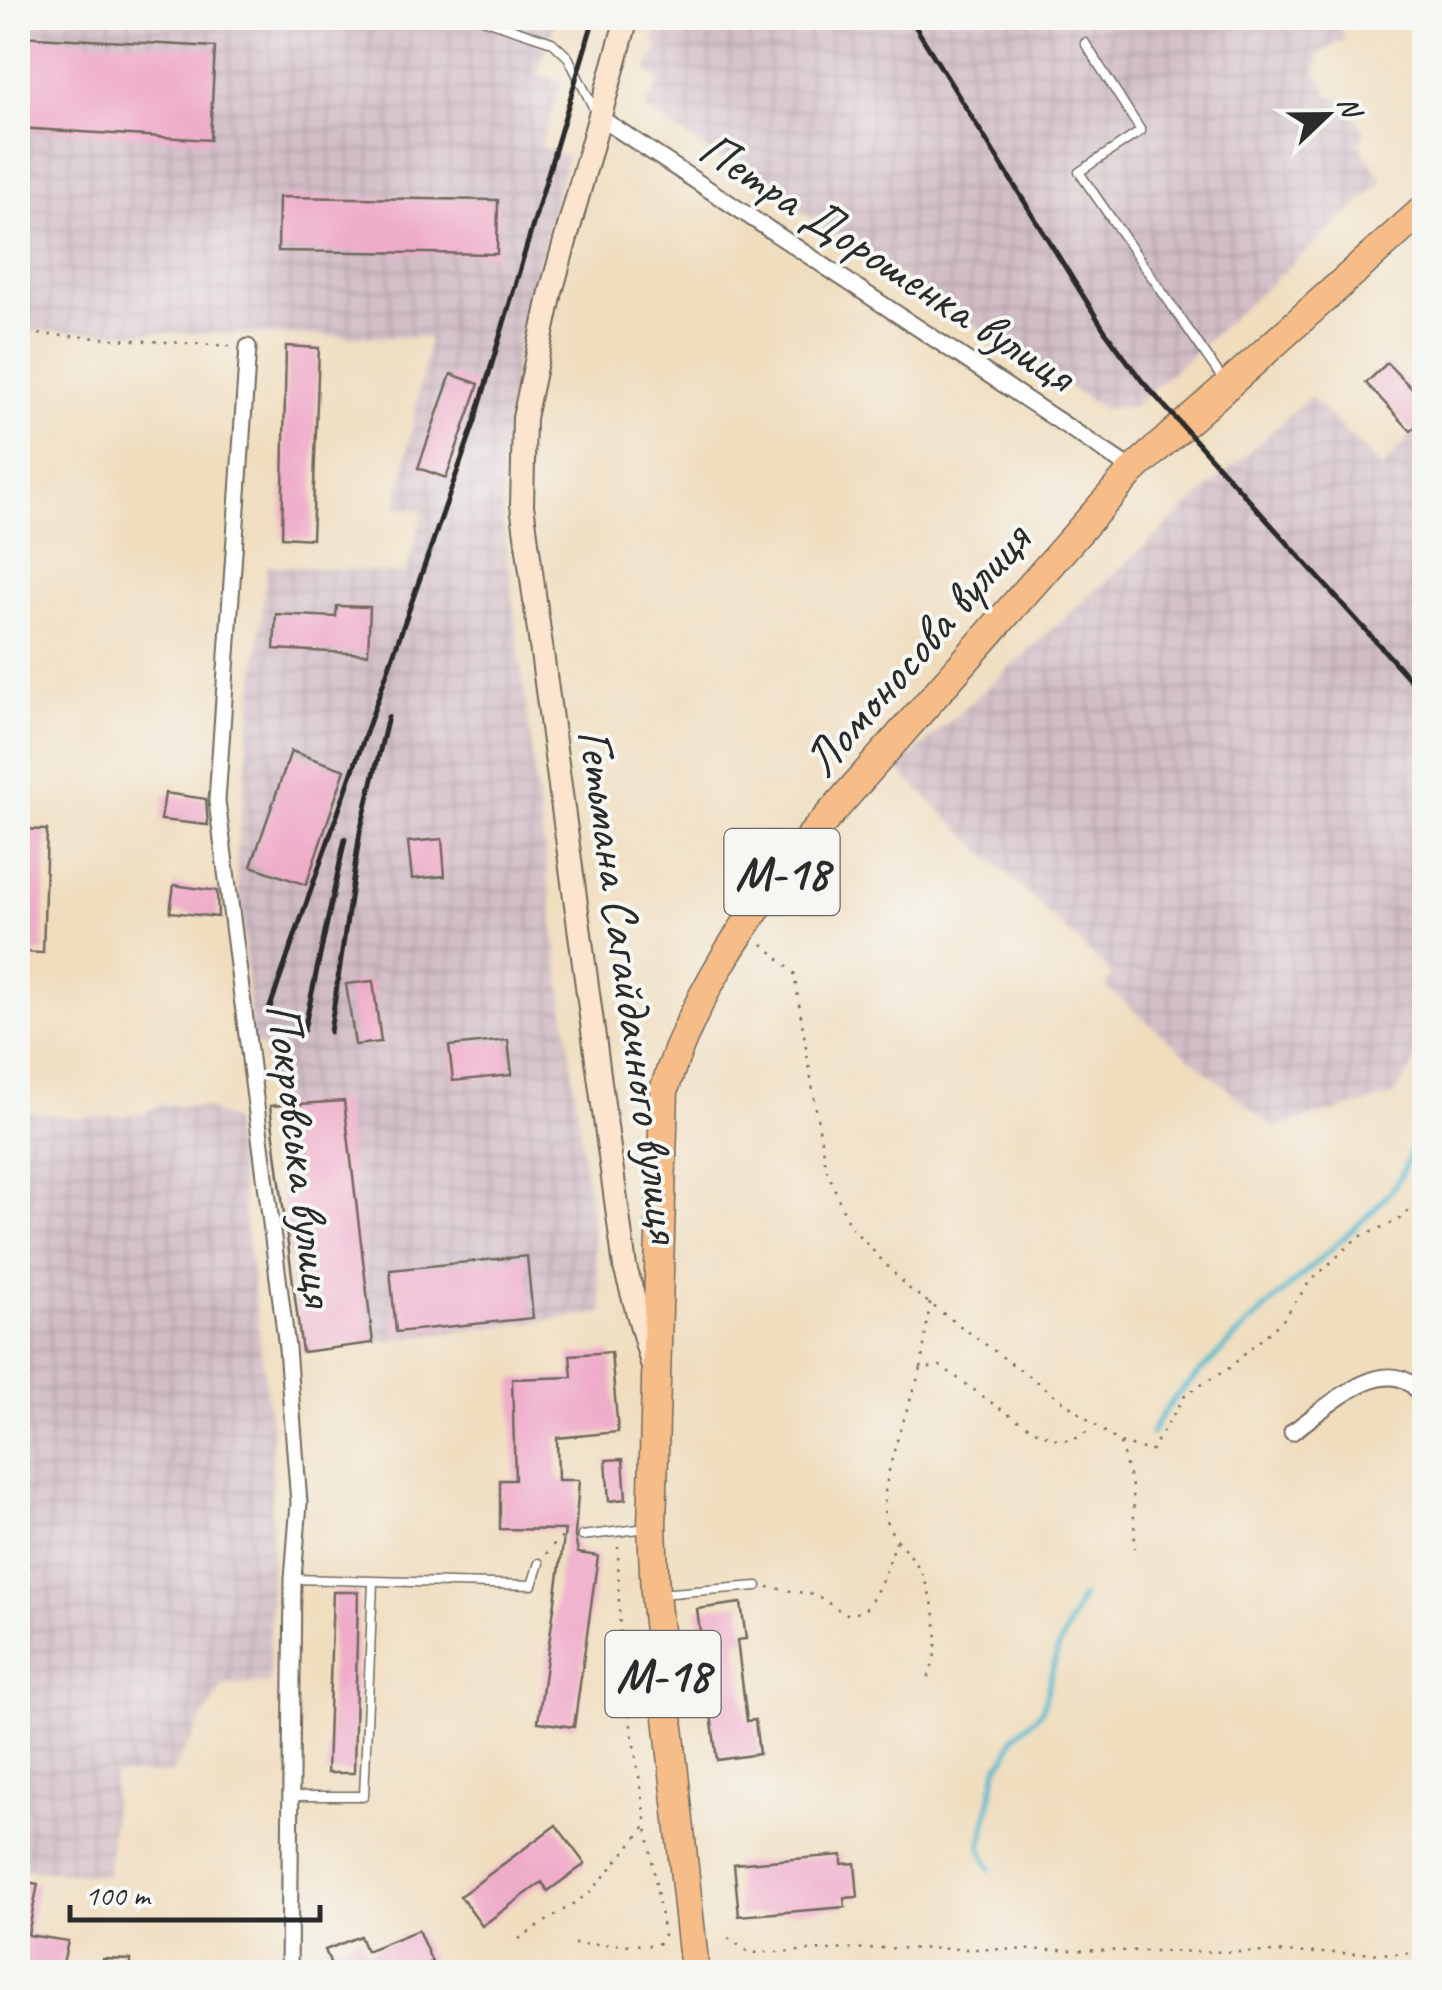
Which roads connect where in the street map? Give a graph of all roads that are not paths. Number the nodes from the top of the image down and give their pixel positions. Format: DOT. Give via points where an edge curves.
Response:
graph roads {
  1 [pos="480,18"];
  2 [pos="627,18"];
  3 [pos="1086,43"];
  4 [pos="599,117"];
  5 [pos="1424,209"];
  6 [pos="248,347"];
  7 [pos="1226,385"];
  8 [pos="1133,470"];
  9 [pos="656,1374"];
  10 [pos="1424,1401"];
  11 [pos="1292,1432"];
  12 [pos="652,1528"];
  13 [pos="582,1536"];
  14 [pos="540,1562"];
  15 [pos="293,1580"];
  16 [pos="373,1582"];
  17 [pos="757,1586"];
  18 [pos="655,1594"];
  19 [pos="291,1796"];
  20 [pos="289,1972"];
  21 [pos="695,1972"];
  1 -- 4 [label="lane" via="552,42 568,57"];
  2 -- 4 [label="street, Гетьмана Сагайдачного вулиця"];
  3 -- 7 [label="lane" via="1141,131 1080,172"];
  4 -- 8 [label="street, Петра Дорошенка вулиця"];
  4 -- 9 [label="street, Гетьмана Сагайдачного вулиця" via="524,418 522,505 625,1267"];
  5 -- 7 [label="highway, Ломоносова вулиця / М-18"];
  6 -- 15 [label="street, Покровська вулиця" via="217,801 287,1348 299,1503"];
  7 -- 8 [label="highway, Ломоносова вулиця / М-18"];
  8 -- 9 [label="highway, Ломоносова вулиця / М-18" via="810,836 744,926 684,1028 664,1090"];
  9 -- 12 [label="highway, Гетьмана Сагайдачного вулиця / М-18"];
  10 -- 11 [label="street" via="1416,1384 1398,1375 1370,1379"];
  12 -- 13 [label="lane"];
  12 -- 18 [label="highway, Гетьмана Сагайдачного вулиця / М-18"];
  14 -- 16 [label="lane" via="532,1586"];
  15 -- 16 [label="lane"];
  15 -- 19 [label="street, Покровська вулиця"];
  16 -- 19 [label="lane" via="364,1796"];
  17 -- 18 [label="lane"];
  18 -- 21 [label="highway, Гетьмана Сагайдачного вулиця / М-18"];
  19 -- 20 [label="street, Покровська вулиця"];
}
